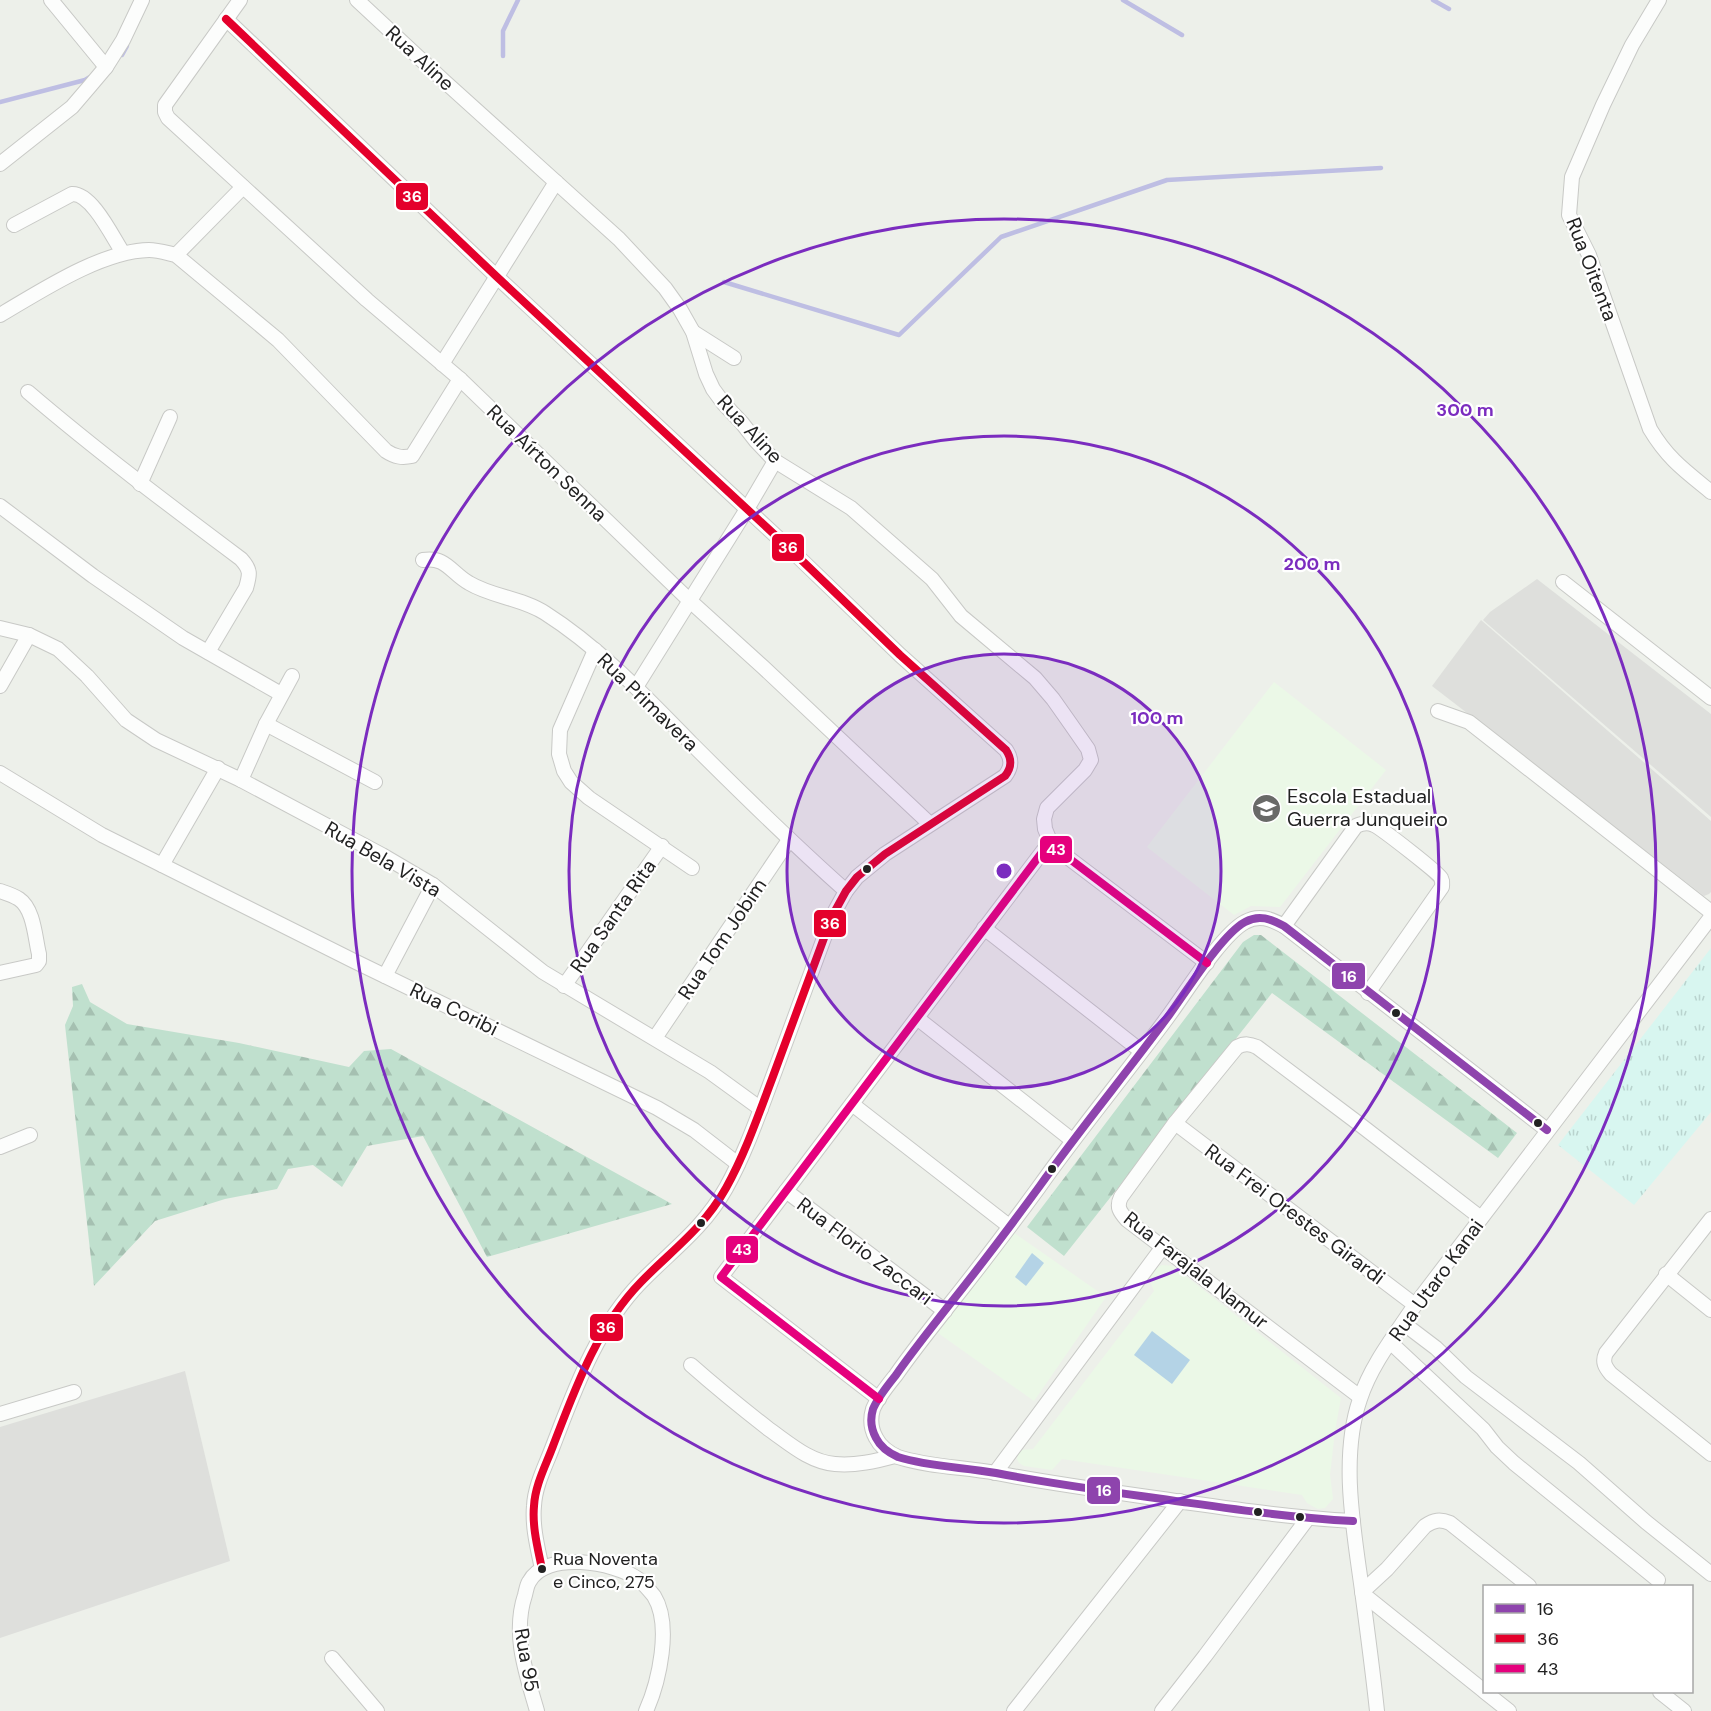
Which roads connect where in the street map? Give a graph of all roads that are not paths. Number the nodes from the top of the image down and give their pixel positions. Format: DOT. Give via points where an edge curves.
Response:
graph roads {
  1 [pos="51,0"];
  2 [pos="142,0"];
  3 [pos="240,0"];
  4 [pos="357,0"];
  5 [pos="1659,0"];
  6 [pos="226,19"];
  7 [pos="106,67"];
  8 [pos="0,164"];
  9 [pos="556,182"];
  10 [pos="243,187"];
  11 [pos="14,225"];
  12 [pos="123,254"];
  13 [pos="176,255"];
  14 [pos="496,276"];
  15 [pos="0,315"];
  16 [pos="693,332"];
  17 [pos="734,358"];
  18 [pos="442,364"];
  19 [pos="460,379"];
  20 [pos="28,392"];
  21 [pos="170,417"];
  22 [pos="775,461"];
  23 [pos="140,484"];
  24 [pos="1711,492"];
  25 [pos="0,506"];
  26 [pos="747,509"];
  27 [pos="423,560"];
  28 [pos="1563,582"];
  29 [pos="689,600"];
  30 [pos="0,628"];
  31 [pos="29,635"];
  32 [pos="595,650"];
  33 [pos="208,652"];
  34 [pos="292,676"];
  35 [pos="0,686"];
  36 [pos="636,687"];
  37 [pos="281,694"];
  38 [pos="1711,698"];
  39 [pos="1438,711"];
  40 [pos="266,724"];
  41 [pos="218,768"];
  42 [pos="0,773"];
  43 [pos="241,780"];
  44 [pos="375,782"];
  45 [pos="930,824"];
  46 [pos="789,840"];
  47 [pos="662,846"];
  48 [pos="1053,848"];
  49 [pos="162,865"];
  50 [pos="692,868"];
  51 [pos="433,885"];
  52 [pos="0,891"];
  53 [pos="846,891"];
  54 [pos="1711,912"];
  55 [pos="1711,918"];
  56 [pos="1284,926"];
  57 [pos="984,928"];
  58 [pos="1207,963"];
  59 [pos="0,973"];
  60 [pos="385,976"];
  61 [pos="564,986"];
  62 [pos="1368,993"];
  63 [pos="917,1018"];
  64 [pos="655,1038"];
  65 [pos="1141,1051"];
  66 [pos="852,1104"];
  67 [pos="761,1109"];
  68 [pos="1175,1124"];
  69 [pos="1547,1130"];
  70 [pos="30,1135"];
  71 [pos="1072,1140"];
  72 [pos="0,1147"];
  73 [pos="738,1164"];
  74 [pos="786,1191"];
  75 [pos="1481,1218"];
  76 [pos="1711,1219"];
  77 [pos="1009,1226"];
  78 [pos="1162,1248"];
  79 [pos="1666,1274"];
  80 [pos="721,1277"];
  81 [pos="712,1288"];
  82 [pos="1415,1305"];
  83 [pos="1711,1310"];
  84 [pos="945,1311"];
  85 [pos="1403,1323"];
  86 [pos="1390,1342"];
  87 [pos="690,1365"];
  88 [pos="74,1392"];
  89 [pos="1360,1397"];
  90 [pos="879,1399"];
  91 [pos="0,1413"];
  92 [pos="1711,1454"];
  93 [pos="895,1456"];
  94 [pos="995,1473"];
  95 [pos="1180,1502"];
  96 [pos="1308,1518"];
  97 [pos="1353,1521"];
  98 [pos="542,1569"];
  99 [pos="1711,1574"];
  100 [pos="1658,1580"];
  101 [pos="1527,1585"];
  102 [pos="1363,1593"];
  103 [pos="332,1658"];
  104 [pos="1483,1689"];
  105 [pos="1487,1693"];
  106 [pos="1661,1693"];
  107 [pos="377,1711"];
  108 [pos="537,1711"];
  109 [pos="646,1711"];
  110 [pos="1014,1711"];
  111 [pos="1162,1711"];
  112 [pos="1377,1711"];
  113 [pos="1509,1711"];
  114 [pos="1684,1711"];
  1 -- 7 [label="street"];
  2 -- 7 [label="street"];
  3 -- 6 [label="street"];
  4 -- 9 [label="street, Rua Aline"];
  5 -- 24 [label="street, Rua Oitenta" via="1632,45 1572,177 1569,215 1589,255 1650,429 1675,463"];
  6 -- 10 [label="street, Rua Aírton Senna" via="165,105 165,112"];
  6 -- 14 [label="street"];
  7 -- 8 [label="street" via="72,107"];
  9 -- 14 [label="street"];
  9 -- 16 [label="street, Rua Aline" via="619,239 665,288"];
  10 -- 13 [label="street"];
  10 -- 18 [label="street, Rua Aírton Senna"];
  11 -- 12 [label="street" via="78,194 98,213"];
  12 -- 13 [label="street" via="147,250"];
  12 -- 15 [label="street" via="60,281"];
  13 -- 19 [label="street" via="278,340 394,456 412,456"];
  14 -- 18 [label="street"];
  14 -- 26 [label="street"];
  16 -- 17 [label="street"];
  16 -- 22 [label="street, Rua Aline" via="713,389"];
  18 -- 19 [label="street, Rua Aírton Senna"];
  19 -- 29 [label="street, Rua Aírton Senna"];
  20 -- 23 [label="street"];
  21 -- 23 [label="street"];
  22 -- 26 [label="street"];
  22 -- 48 [label="street, Rua Aline" via="851,508 932,579 961,616 1035,678 1053,699 1088,749 1091,760 1047,808 1045,829"];
  23 -- 33 [label="street" via="248,566 246,588"];
  25 -- 33 [label="street" via="93,576"];
  26 -- 29 [label="street"];
  26 -- 45 [label="street" via="1009,755 1010,767 1005,776"];
  27 -- 32 [label="street, Rua Primavera" via="442,561 469,583 544,612"];
  28 -- 38 [label="street"];
  29 -- 36 [label="street"];
  29 -- 45 [label="street, Rua Aírton Senna"];
  30 -- 31 [label="street, Rua Bela Vista"];
  31 -- 35 [label="street"];
  31 -- 41 [label="street, Rua Bela Vista" via="58,649 126,720 156,740"];
  32 -- 36 [label="street, Rua Primavera"];
  32 -- 47 [label="street" via="560,730 559,754 564,771 589,798"];
  33 -- 37 [label="street"];
  34 -- 37 [label="street"];
  36 -- 46 [label="street, Rua Primavera"];
  37 -- 40 [label="street"];
  39 -- 54 [label="street" via="1469,722"];
  40 -- 43 [label="street"];
  40 -- 44 [label="street"];
  41 -- 43 [label="street, Rua Bela Vista"];
  41 -- 49 [label="street"];
  42 -- 49 [label="street, Rua Coribi" via="102,835"];
  43 -- 51 [label="street, Rua Bela Vista"];
  45 -- 53 [label="street" via="885,854"];
  46 -- 53 [label="street, Rua Primavera"];
  46 -- 64 [label="street, Rua Tom Jobim"];
  47 -- 50 [label="street"];
  47 -- 61 [label="street, Rua Santa Rita"];
  48 -- 57 [label="street" via="1043,851"];
  48 -- 58 [label="street"];
  49 -- 60 [label="street, Rua Coribi"];
  51 -- 60 [label="street"];
  51 -- 61 [label="street, Rua Bela Vista"];
  52 -- 59 [label="street" via="24,903 39,954 36,965"];
  53 -- 67 [label="street" via="824,938"];
  55 -- 69 [label="street, Rua Utaro Kanai"];
  56 -- 58 [label="street" via="1271,918 1243,922"];
  56 -- 62 [label="street"];
  56 -- 62 [label="street" via="1362,823 1375,825 1429,867 1439,876 1442,888"];
  57 -- 63 [label="street"];
  57 -- 65 [label="street"];
  58 -- 65 [label="street"];
  60 -- 73 [label="street, Rua Coribi" via="657,1108"];
  61 -- 64 [label="street, Rua Bela Vista"];
  62 -- 69 [label="street"];
  63 -- 66 [label="street"];
  63 -- 71 [label="street"];
  64 -- 67 [label="street, Rua Bela Vista"];
  65 -- 71 [label="street"];
  66 -- 74 [label="street"];
  66 -- 77 [label="street"];
  67 -- 73 [label="street"];
  68 -- 75 [label="street, Rua Farajala Namur" via="1237,1047 1251,1044"];
  68 -- 78 [label="street, Rua Farajala Namur" via="1118,1203 1121,1214"];
  68 -- 82 [label="street, Rua Frei Orestes Girardi"];
  69 -- 75 [label="street, Rua Utaro Kanai"];
  70 -- 72 [label="street"];
  71 -- 77 [label="street"];
  73 -- 98 [label="street" via="704,1221 639,1283 604,1328 539,1482 534,1505"];
  74 -- 80 [label="street"];
  74 -- 84 [label="street, Rua Florio Zaccari"];
  75 -- 82 [label="street, Rua Utaro Kanai"];
  76 -- 79 [label="street"];
  77 -- 84 [label="street"];
  78 -- 89 [label="street, Rua Farajala Namur"];
  78 -- 94 [label="street"];
  79 -- 83 [label="street"];
  79 -- 92 [label="street" via="1606,1353 1604,1364 1611,1374"];
  80 -- 81 [label="street"];
  80 -- 90 [label="street"];
  82 -- 85 [label="street, Rua Utaro Kanai"];
  84 -- 90 [label="street"];
  85 -- 86 [label="street, Rua Utaro Kanai"];
  85 -- 99 [label="street"];
  86 -- 89 [label="street, Rua Utaro Kanai"];
  86 -- 100 [label="street" via="1514,1463"];
  87 -- 93 [label="street" via="808,1456 835,1464"];
  88 -- 91 [label="street"];
  89 -- 97 [label="street, Rua Utaro Kanai" via="1352,1430"];
  90 -- 93 [label="street" via="871,1417 872,1428 884,1448"];
  93 -- 94 [label="street"];
  94 -- 95 [label="street"];
  95 -- 96 [label="street"];
  95 -- 110 [label="street"];
  96 -- 97 [label="street"];
  96 -- 111 [label="street"];
  97 -- 102 [label="street, Rua Utaro Kanai"];
  98 -- 108 [label="street, Rua 95" via="529,1581 521,1607 519,1636"];
  98 -- 109 [label="street" via="555,1563 607,1565 638,1579 654,1596 661,1615 662,1649"];
  101 -- 102 [label="street" via="1450,1523 1438,1520 1425,1526"];
  102 -- 104 [label="street"];
  102 -- 112 [label="street, Rua Utaro Kanai"];
  103 -- 107 [label="street"];
  105 -- 113 [label="street"];
  106 -- 114 [label="street"];
}
